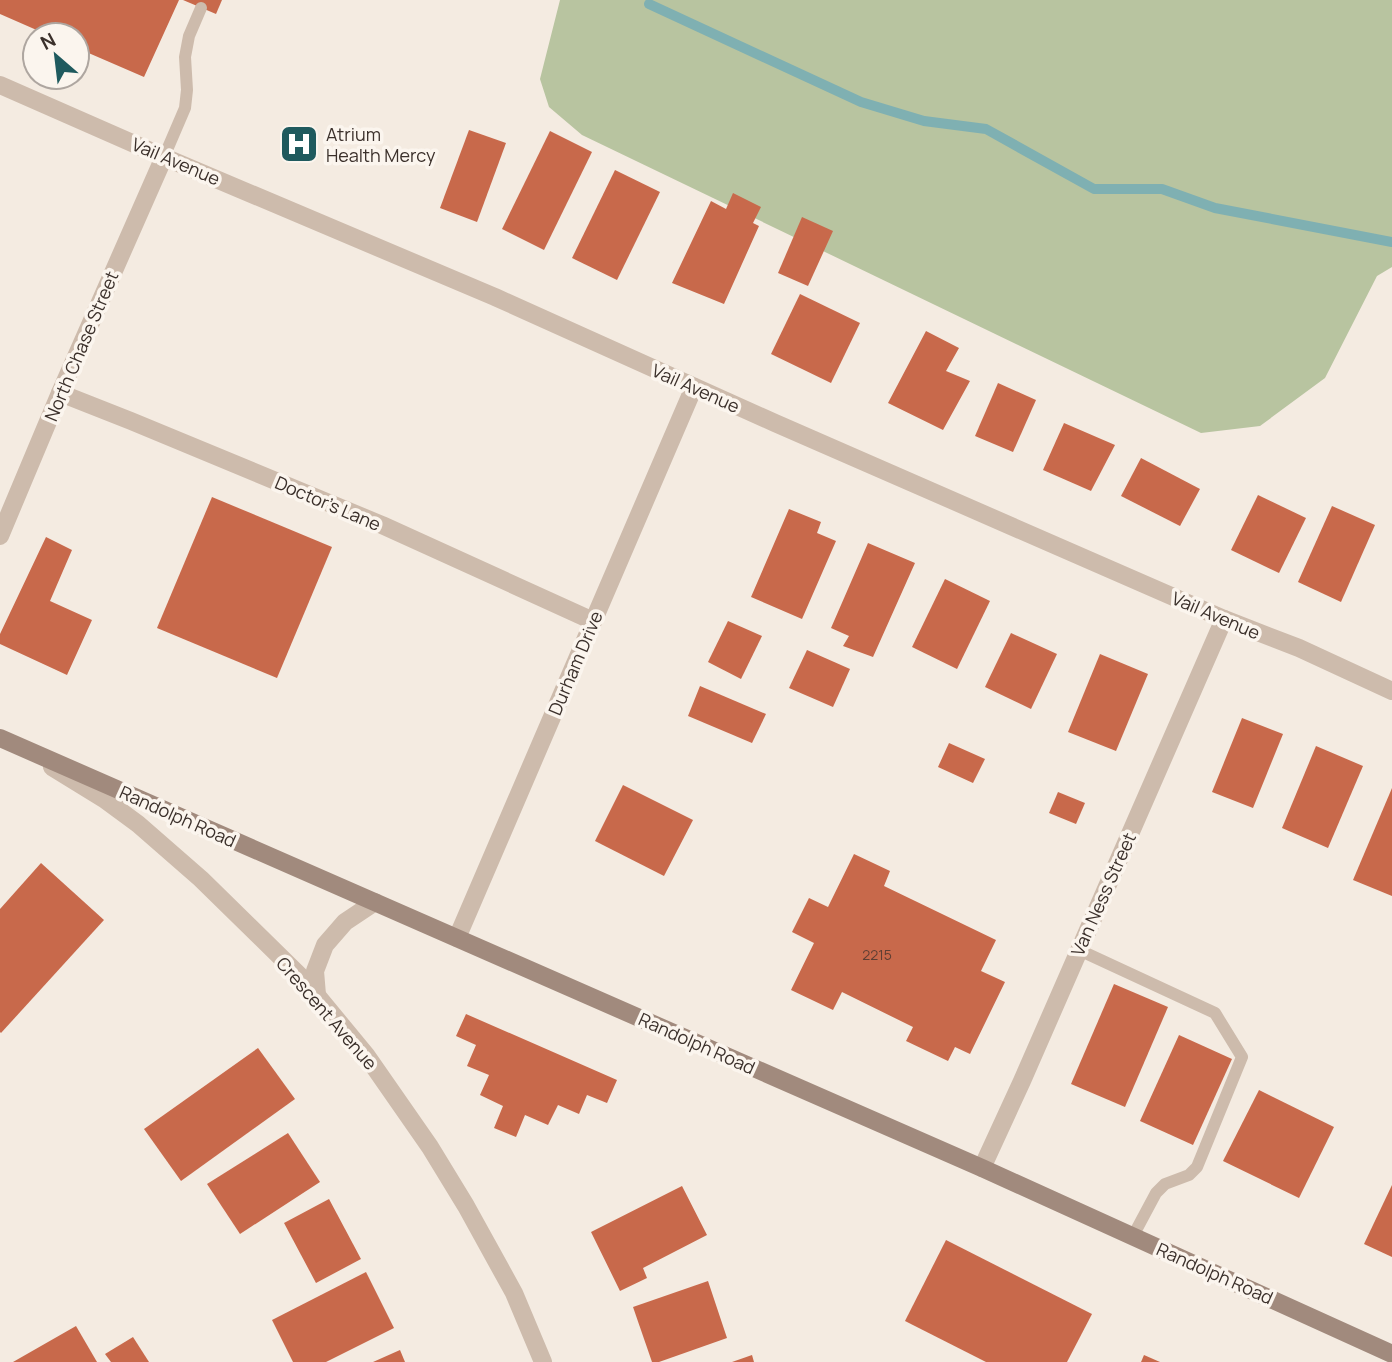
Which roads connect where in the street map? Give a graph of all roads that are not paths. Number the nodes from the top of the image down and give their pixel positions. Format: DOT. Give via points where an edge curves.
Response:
graph roads {
  1 [pos="201,8"];
  2 [pos="0,85"];
  3 [pos="164,157"];
  4 [pos="694,387"];
  5 [pos="60,393"];
  6 [pos="0,536"];
  7 [pos="1224,619"];
  8 [pos="593,621"];
  9 [pos="1392,691"];
  10 [pos="8,741"];
  11 [pos="375,902"];
  12 [pos="457,939"];
  13 [pos="1079,950"];
  14 [pos="317,995"];
  15 [pos="982,1168"];
  16 [pos="1133,1236"];
  17 [pos="1392,1354"];
  18 [pos="543,1362"];
  1 -- 3 [label="lane" via="185,57 185,108"];
  2 -- 3 [label="street, Vail Avenue"];
  3 -- 4 [label="street, Vail Avenue"];
  3 -- 5 [label="street, North Chase Street"];
  4 -- 7 [label="street, Vail Avenue"];
  4 -- 8 [label="street, Durham Drive"];
  5 -- 6 [label="street, North Chase Street"];
  5 -- 8 [label="street, Doctor's Lane" via="382,525"];
  7 -- 9 [label="street, Vail Avenue"];
  7 -- 13 [label="street, Van Ness Street"];
  8 -- 12 [label="street, Durham Drive"];
  10 -- 11 [label="main road, Randolph Road"];
  10 -- 14 [label="street, Crescent Avenue" via="138,824 201,879"];
  11 -- 12 [label="main road, Randolph Road"];
  11 -- 14 [label="street" via="345,922 325,945 315,971"];
  12 -- 15 [label="main road, Randolph Road"];
  13 -- 15 [label="street, Van Ness Street"];
  13 -- 16 [label="lane" via="1215,1013 1242,1057 1197,1167 1156,1193"];
  14 -- 18 [label="street, Crescent Avenue" via="366,1055 430,1147 514,1293"];
  15 -- 16 [label="main road, Randolph Road"];
  16 -- 17 [label="main road, Randolph Road"];
}
